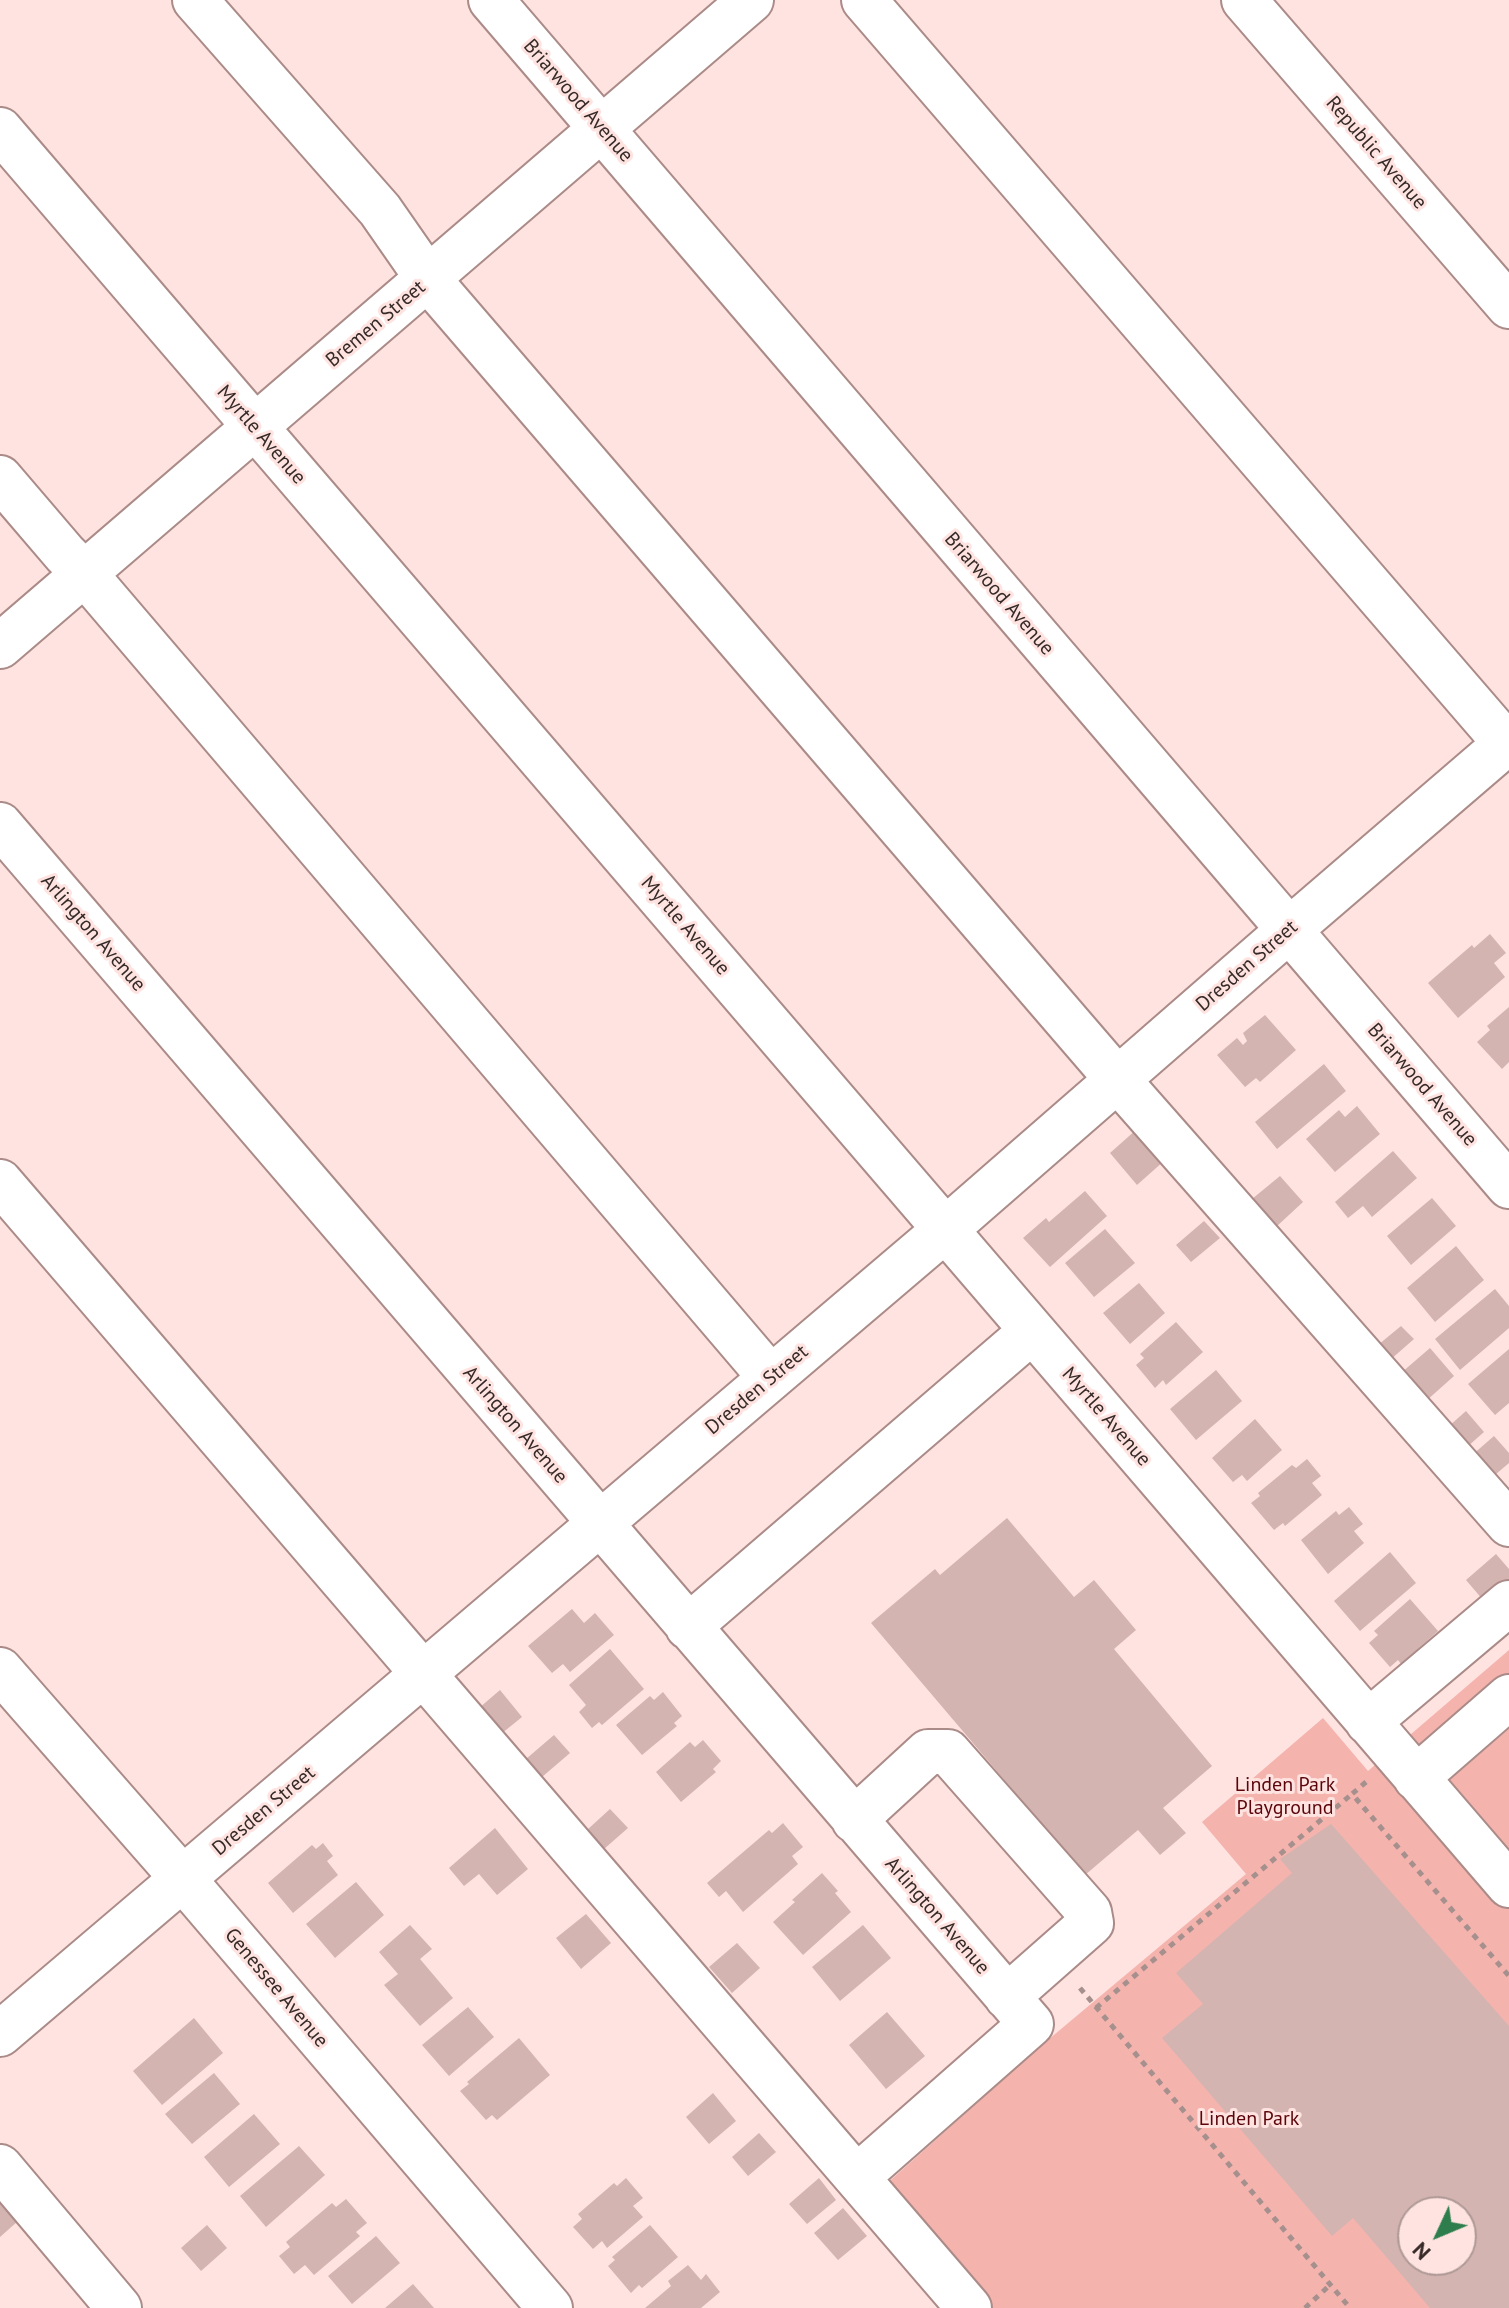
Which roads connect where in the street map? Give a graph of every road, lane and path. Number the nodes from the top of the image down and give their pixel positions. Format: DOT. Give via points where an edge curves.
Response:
graph roads {
  1 [pos="195,0"];
  2 [pos="491,0"];
  3 [pos="751,0"];
  4 [pos="864,0"];
  5 [pos="1244,0"];
  6 [pos="601,129"];
  7 [pos="0,130"];
  8 [pos="428,279"];
  9 [pos="1509,306"];
  10 [pos="254,427"];
  11 [pos="0,478"];
  12 [pos="85,574"];
  13 [pos="0,646"];
  14 [pos="1508,744"];
  15 [pos="0,825"];
  16 [pos="1288,931"];
  17 [pos="1117,1079"];
  18 [pos="0,1182"];
  19 [pos="1509,1186"];
  20 [pos="946,1229"];
  21 [pos="1032,1331"];
  22 [pos="771,1378"];
  23 [pos="600,1524"];
  24 [pos="1509,1524"];
  25 [pos="1509,1603"];
  26 [pos="688,1627"];
  27 [pos="0,1670"];
  28 [pos="424,1674"];
  29 [pos="1509,1697"];
  30 [pos="1368,1722"];
  31 [pos="1358,1771"];
  32 [pos="1416,1778"];
  33 [pos="1352,1794"];
  34 [pos="854,1820"];
  35 [pos="184,1880"];
  36 [pos="1509,1885"];
  37 [pos="1052,1956"];
  38 [pos="1509,1976"];
  39 [pos="1096,2008"];
  40 [pos="1019,2010"];
  41 [pos="0,2034"];
  42 [pos="0,2167"];
  43 [pos="857,2177"];
  44 [pos="1330,2285"];
  45 [pos="119,2308"];
  46 [pos="550,2308"];
  47 [pos="969,2308"];
  48 [pos="1305,2308"];
  49 [pos="1350,2308"];
  1 -- 8 [label="street" via="380,210"];
  2 -- 6 [label="street, Briarwood Avenue"];
  3 -- 6 [label="street, Bremen Street"];
  4 -- 14 [label="street"];
  5 -- 9 [label="street, Republic Avenue"];
  6 -- 8 [label="street, Bremen Street"];
  6 -- 16 [label="street, Briarwood Avenue"];
  7 -- 10 [label="street, Myrtle Avenue"];
  8 -- 10 [label="street, Bremen Street"];
  8 -- 17 [label="street"];
  10 -- 12 [label="street, Bremen Street"];
  10 -- 20 [label="street, Myrtle Avenue"];
  11 -- 12 [label="street"];
  12 -- 13 [label="street, Bremen Street"];
  12 -- 22 [label="street"];
  14 -- 16 [label="street, Dresden Street"];
  15 -- 23 [label="street, Arlington Avenue"];
  16 -- 17 [label="street, Dresden Street"];
  16 -- 19 [label="street, Briarwood Avenue"];
  17 -- 20 [label="street, Dresden Street"];
  17 -- 24 [label="street"];
  18 -- 28 [label="street"];
  20 -- 21 [label="street, Myrtle Avenue"];
  20 -- 22 [label="street, Dresden Street"];
  21 -- 26 [label="street"];
  21 -- 30 [label="street, Myrtle Avenue"];
  22 -- 23 [label="street, Dresden Street"];
  23 -- 26 [label="street, Arlington Avenue"];
  23 -- 28 [label="street, Dresden Street"];
  25 -- 30 [label="street"];
  26 -- 34 [label="street, Arlington Avenue"];
  27 -- 35 [label="street, Genessee Avenue"];
  28 -- 35 [label="street, Dresden Street"];
  28 -- 43 [label="street"];
  29 -- 32 [label="street"];
  30 -- 32 [label="street, Myrtle Avenue"];
  31 -- 33 [label="path" via="1367,1782"];
  32 -- 36 [label="street, Myrtle Avenue"];
  33 -- 38 [label="path"];
  33 -- 39 [label="path"];
  34 -- 37 [label="street" via="928,1752 948,1752 1089,1912 1091,1923"];
  34 -- 40 [label="street, Arlington Avenue"];
  35 -- 41 [label="street, Dresden Street"];
  35 -- 46 [label="street, Genessee Avenue"];
  37 -- 39 [label="path"];
  37 -- 40 [label="street"];
  39 -- 44 [label="path"];
  40 -- 43 [label="street"];
  42 -- 45 [label="street"];
  43 -- 47 [label="street"];
  44 -- 48 [label="path"];
  44 -- 49 [label="path"];
}
